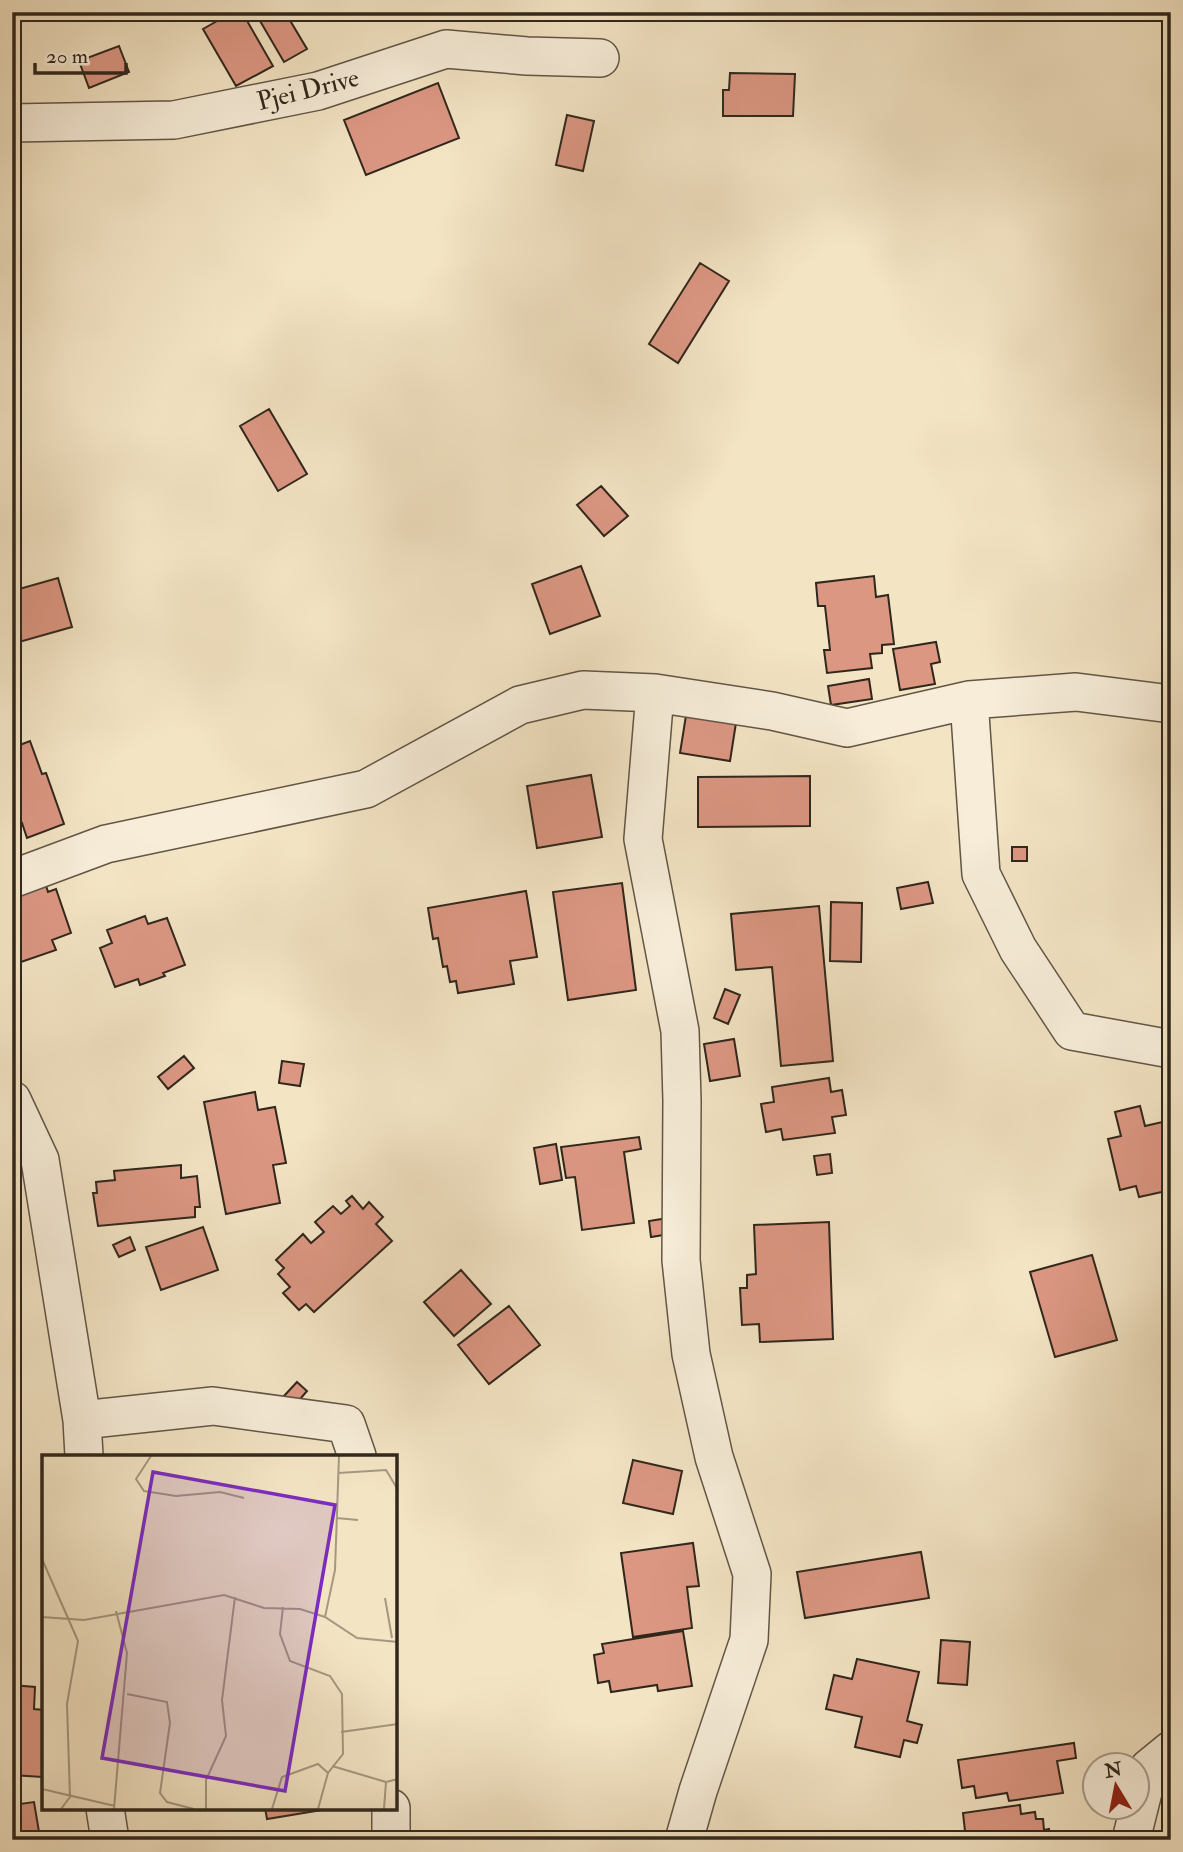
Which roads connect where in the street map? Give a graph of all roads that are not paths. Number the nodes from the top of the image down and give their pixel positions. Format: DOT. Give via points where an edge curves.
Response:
graph roads {
  1 [pos="600,58"];
  2 [pos="12,123"];
  3 [pos="655,693"];
  4 [pos="969,701"];
  5 [pos="1171,705"];
  6 [pos="12,879"];
  7 [pos="1171,1049"];
  8 [pos="12,1100"];
  9 [pos="82,1420"];
  10 [pos="84,1455"];
  11 [pos="356,1455"];
  12 [pos="1171,1750"];
  13 [pos="106,1810"];
  14 [pos="391,1810"];
  15 [pos="110,1840"];
  16 [pos="391,1840"];
  17 [pos="684,1840"];
  18 [pos="1132,1840"];
  1 -- 2 [label="street, Pjei Drive" via="446,50 317,91 174,120"];
  3 -- 4 [label="street" via="847,728"];
  3 -- 6 [label="street" via="583,690 520,705 366,789 106,844"];
  3 -- 17 [label="street" via="643,839 680,1031 681,1260 691,1354 714,1457 752,1574 750,1640"];
  4 -- 5 [label="street" via="1076,692"];
  4 -- 7 [label="street" via="981,874 1018,949 1072,1031"];
  8 -- 9 [label="street" via="40,1160"];
  9 -- 10 [label="street"];
  9 -- 11 [label="street" via="213,1405 346,1424"];
  12 -- 18 [label="street" via="1149,1768"];
  13 -- 15 [label="street"];
  14 -- 16 [label="street"];
}
